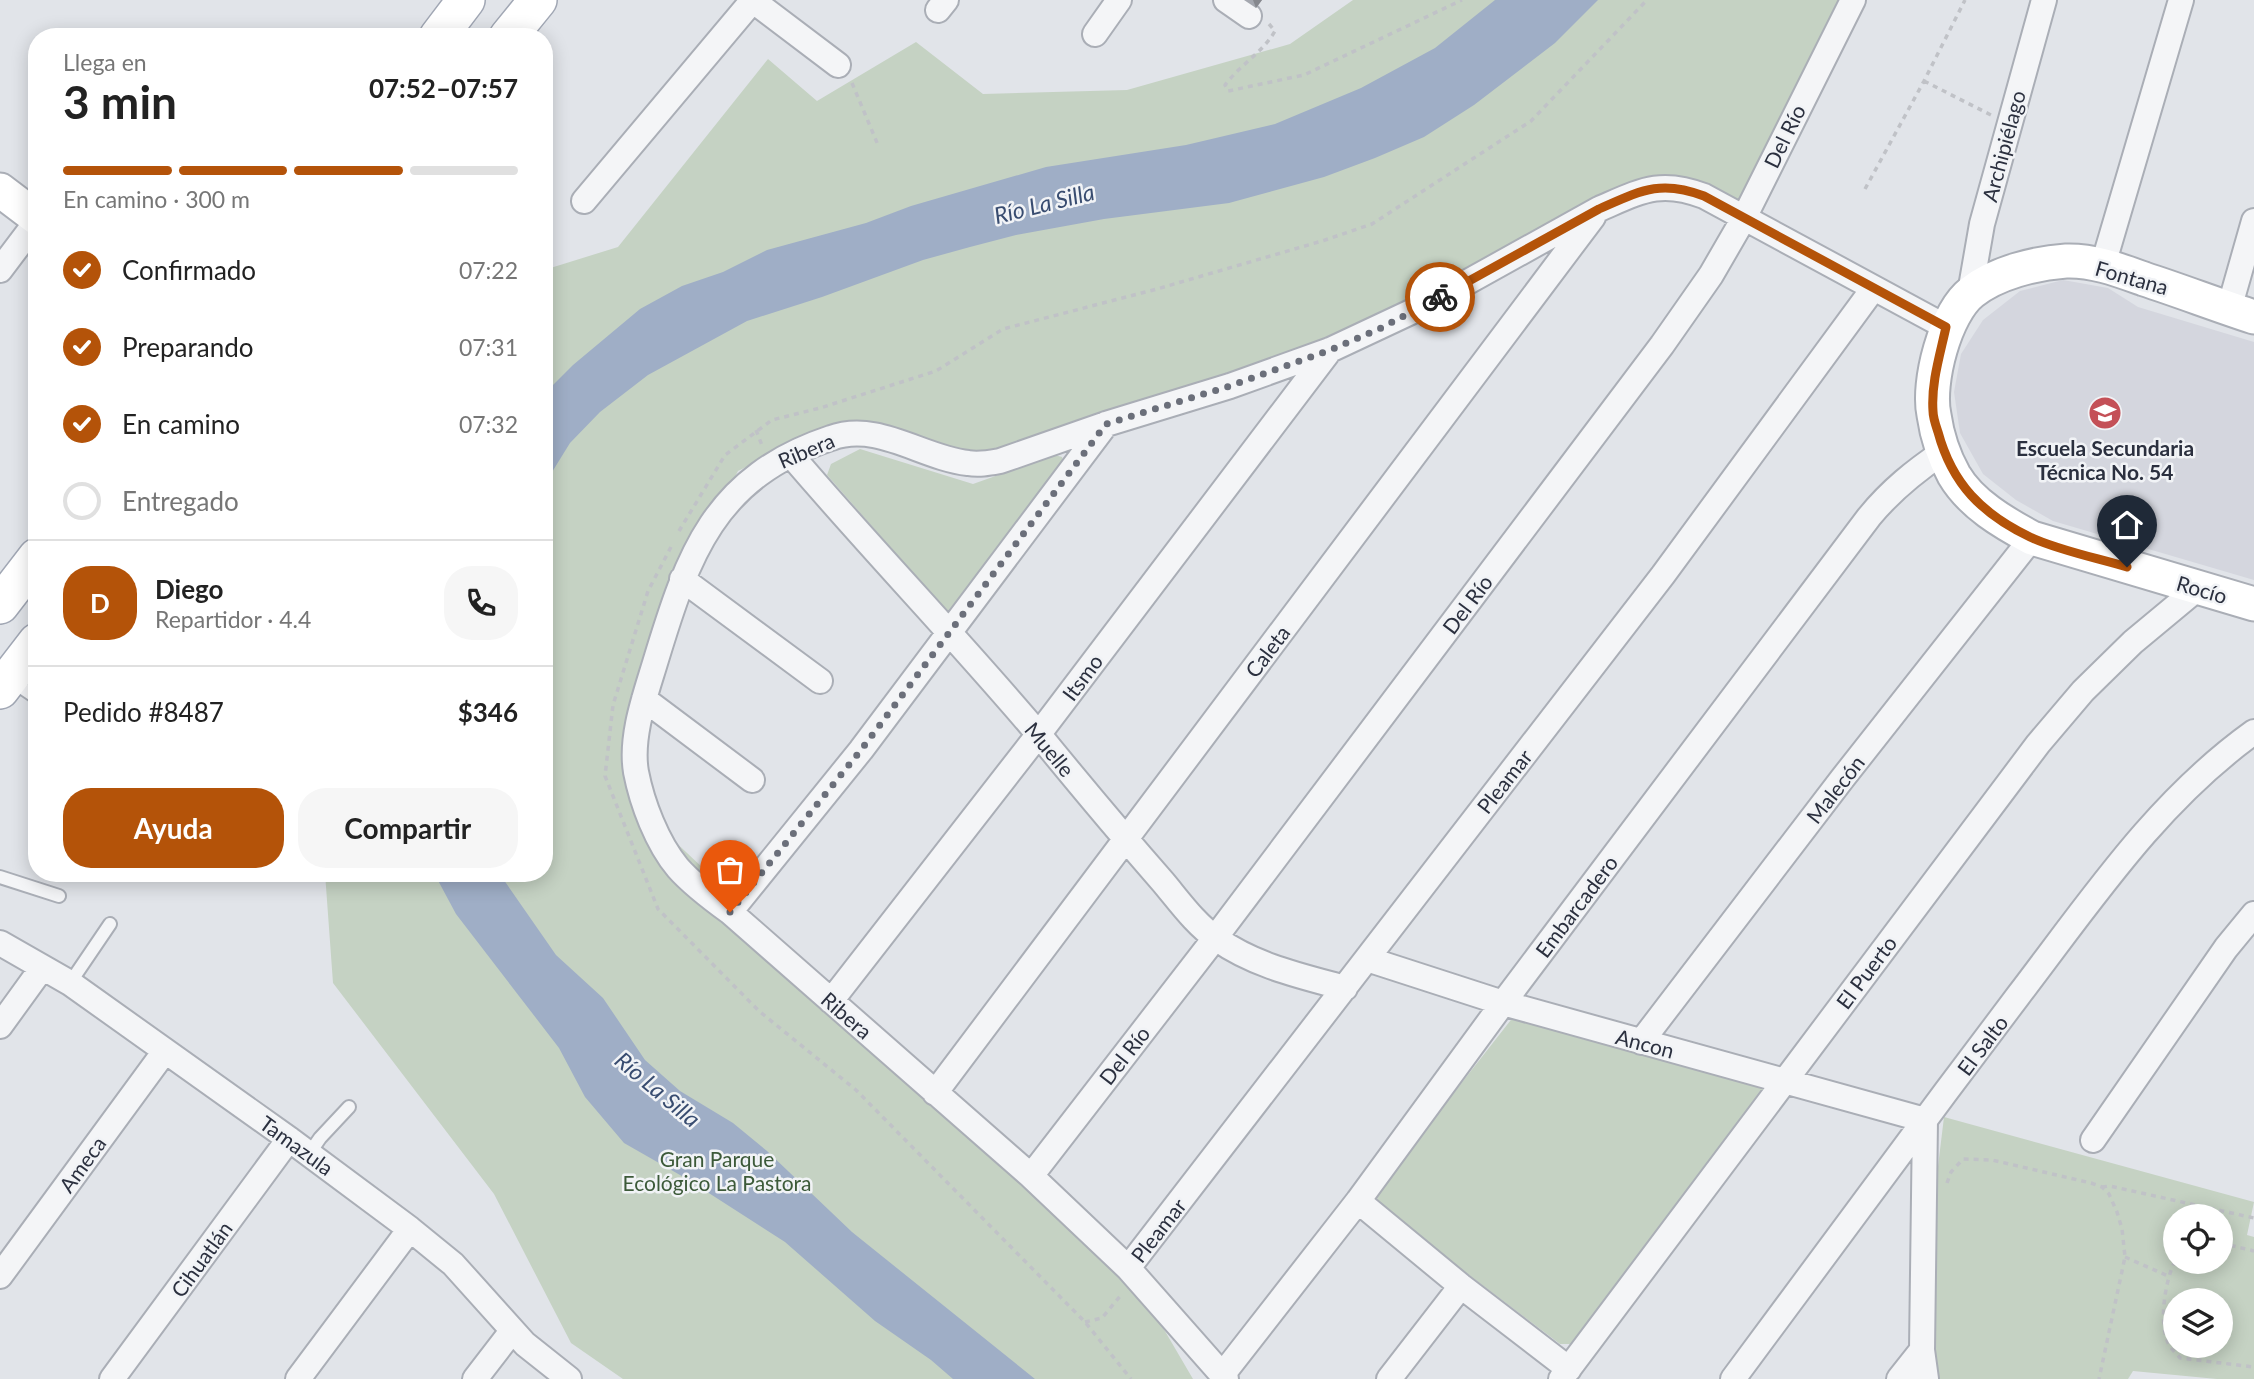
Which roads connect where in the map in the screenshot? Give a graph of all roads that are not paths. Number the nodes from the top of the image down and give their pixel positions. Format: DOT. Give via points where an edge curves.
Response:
graph roads {
  1 [pos="466,0"];
  2 [pos="538,0"];
  3 [pos="752,0"];
  4 [pos="1119,0"];
  5 [pos="1226,0"];
  6 [pos="1853,0"];
  7 [pos="2044,0"];
  8 [pos="2181,0"];
  9 [pos="1249,16"];
  10 [pos="445,28"];
  11 [pos="515,28"];
  12 [pos="1095,34"];
  13 [pos="838,65"];
  14 [pos="0,190"];
  15 [pos="584,201"];
  16 [pos="1599,209"];
  17 [pos="28,212"];
  18 [pos="1744,218"];
  19 [pos="2254,221"];
  20 [pos="28,231"];
  21 [pos="2103,265"];
  22 [pos="0,270"];
  23 [pos="1873,289"];
  24 [pos="1970,293"];
  25 [pos="2241,313"];
  26 [pos="1946,327"];
  27 [pos="1330,350"];
  28 [pos="1106,424"];
  29 [pos="1943,452"];
  30 [pos="791,455"];
  31 [pos="2032,538"];
  32 [pos="28,569"];
  33 [pos="682,579"];
  34 [pos="2198,588"];
  35 [pos="2254,604"];
  36 [pos="0,605"];
  37 [pos="951,632"];
  38 [pos="28,661"];
  39 [pos="820,681"];
  40 [pos="15,689"];
  41 [pos="644,699"];
  42 [pos="2254,732"];
  43 [pos="1038,735"];
  44 [pos="751,780"];
  45 [pos="1126,840"];
  46 [pos="0,877"];
  47 [pos="59,895"];
  48 [pos="730,912"];
  49 [pos="2254,914"];
  50 [pos="110,924"];
  51 [pos="1215,938"];
  52 [pos="0,943"];
  53 [pos="1367,959"];
  54 [pos="42,968"];
  55 [pos="70,984"];
  56 [pos="1345,988"];
  57 [pos="831,1001"];
  58 [pos="1503,1003"];
  59 [pos="0,1026"];
  60 [pos="1641,1042"];
  61 [pos="165,1051"];
  62 [pos="1784,1080"];
  63 [pos="935,1093"];
  64 [pos="349,1107"];
  65 [pos="1925,1120"];
  66 [pos="289,1139"];
  67 [pos="2093,1140"];
  68 [pos="309,1154"];
  69 [pos="1031,1176"];
  70 [pos="1358,1201"];
  71 [pos="410,1229"];
  72 [pos="1132,1272"];
  73 [pos="0,1276"];
  74 [pos="1461,1286"];
  75 [pos="512,1331"];
  76 [pos="1922,1350"];
  77 [pos="1565,1374"];
  78 [pos="1224,1376"];
  79 [pos="112,1379"];
  80 [pos="298,1379"];
  81 [pos="475,1379"];
  82 [pos="569,1379"];
  83 [pos="1389,1379"];
  84 [pos="1733,1379"];
  85 [pos="1899,1379"];
  86 [pos="1926,1379"];
  1 -- 10 [label="main road"];
  2 -- 11 [label="main road"];
  3 -- 13 [label="street"];
  3 -- 15 [label="street"];
  4 -- 12 [label="street"];
  5 -- 9 [label="street"];
  6 -- 18 [label="street, Del Río"];
  7 -- 24 [label="street, Archipiélago" via="1982,224"];
  8 -- 21 [label="street"];
  14 -- 17 [label="street"];
  16 -- 18 [label="street, Ribera" via="1661,186 1704,196"];
  16 -- 27 [label="street, Ribera" via="1428,304"];
  16 -- 45 [label="street, Caleta"];
  18 -- 23 [label="street, Ribera"];
  18 -- 51 [label="street, Del Río" via="1662,345"];
  19 -- 25 [label="street"];
  20 -- 22 [label="street"];
  21 -- 24 [label="street, Fontana" via="2068,261 2028,268"];
  21 -- 25 [label="street, Fontana"];
  23 -- 26 [label="street, Ribera"];
  23 -- 53 [label="street, Pleamar" via="1663,575"];
  24 -- 26 [label="street, Fontana"];
  26 -- 29 [label="street, Rocío" via="1934,377 1933,413"];
  27 -- 28 [label="street, Ribera"];
  27 -- 43 [label="street, Itsmo"];
  28 -- 30 [label="street, Ribera" via="984,464 952,460 858,433 830,438"];
  28 -- 37 [label="street"];
  29 -- 31 [label="street, Rocío" via="1956,477 1982,506"];
  29 -- 58 [label="street, Embarcadero" via="1909,475 1869,517"];
  30 -- 33 [label="street, Ribera" via="732,496 698,544"];
  30 -- 37 [label="street, Muelle"];
  31 -- 34 [label="street, Rocío"];
  31 -- 60 [label="street, Malecón"];
  32 -- 36 [label="main road"];
  33 -- 39 [label="street"];
  33 -- 41 [label="street, Ribera"];
  34 -- 35 [label="street, Rocío"];
  34 -- 62 [label="street, El Puerto" via="2133,642 2038,744"];
  37 -- 43 [label="street, Muelle"];
  37 -- 48 [label="street"];
  38 -- 40 [label="main road"];
  41 -- 44 [label="street"];
  41 -- 48 [label="street, Ribera" via="635,748 640,791 676,866"];
  42 -- 65 [label="street, El Salto" via="2175,798 2131,848"];
  43 -- 45 [label="street, Muelle"];
  43 -- 57 [label="street, Itsmo"];
  45 -- 51 [label="street, Muelle"];
  45 -- 63 [label="street, Caleta"];
  46 -- 47 [label="lane"];
  48 -- 57 [label="street, Ribera"];
  49 -- 67 [label="street"];
  50 -- 55 [label="lane"];
  51 -- 56 [label="street, Muelle" via="1248,958"];
  51 -- 69 [label="street, Del Río"];
  52 -- 54 [label="street, Tamazula"];
  53 -- 56 [label="street, Pleamar"];
  53 -- 58 [label="street, Ancon"];
  54 -- 55 [label="street, Tamazula"];
  54 -- 59 [label="street"];
  55 -- 61 [label="street, Tamazula"];
  56 -- 72 [label="street, Pleamar"];
  57 -- 63 [label="street, Ribera"];
  58 -- 60 [label="street, Ancon"];
  58 -- 70 [label="street, Embarcadero"];
  60 -- 62 [label="street, Ancon"];
  61 -- 66 [label="street, Tamazula"];
  61 -- 73 [label="street, Ameca"];
  62 -- 65 [label="street, Ancon"];
  62 -- 77 [label="street, El Puerto"];
  63 -- 69 [label="street, Ribera"];
  64 -- 68 [label="lane"];
  65 -- 76 [label="street"];
  65 -- 84 [label="street, El Salto"];
  66 -- 68 [label="street, Tamazula"];
  66 -- 79 [label="street, Cihuatlán"];
  68 -- 71 [label="street, Tamazula"];
  69 -- 72 [label="street, Ribera"];
  70 -- 74 [label="street"];
  70 -- 78 [label="street, Embarcadero"];
  71 -- 75 [label="street, Tamazula" via="453,1264"];
  71 -- 80 [label="street"];
  72 -- 78 [label="street, Ribera"];
  74 -- 77 [label="street"];
  74 -- 83 [label="street"];
  75 -- 81 [label="street"];
  75 -- 82 [label="street, Tamazula"];
  76 -- 85 [label="street"];
  76 -- 86 [label="street"];
}
